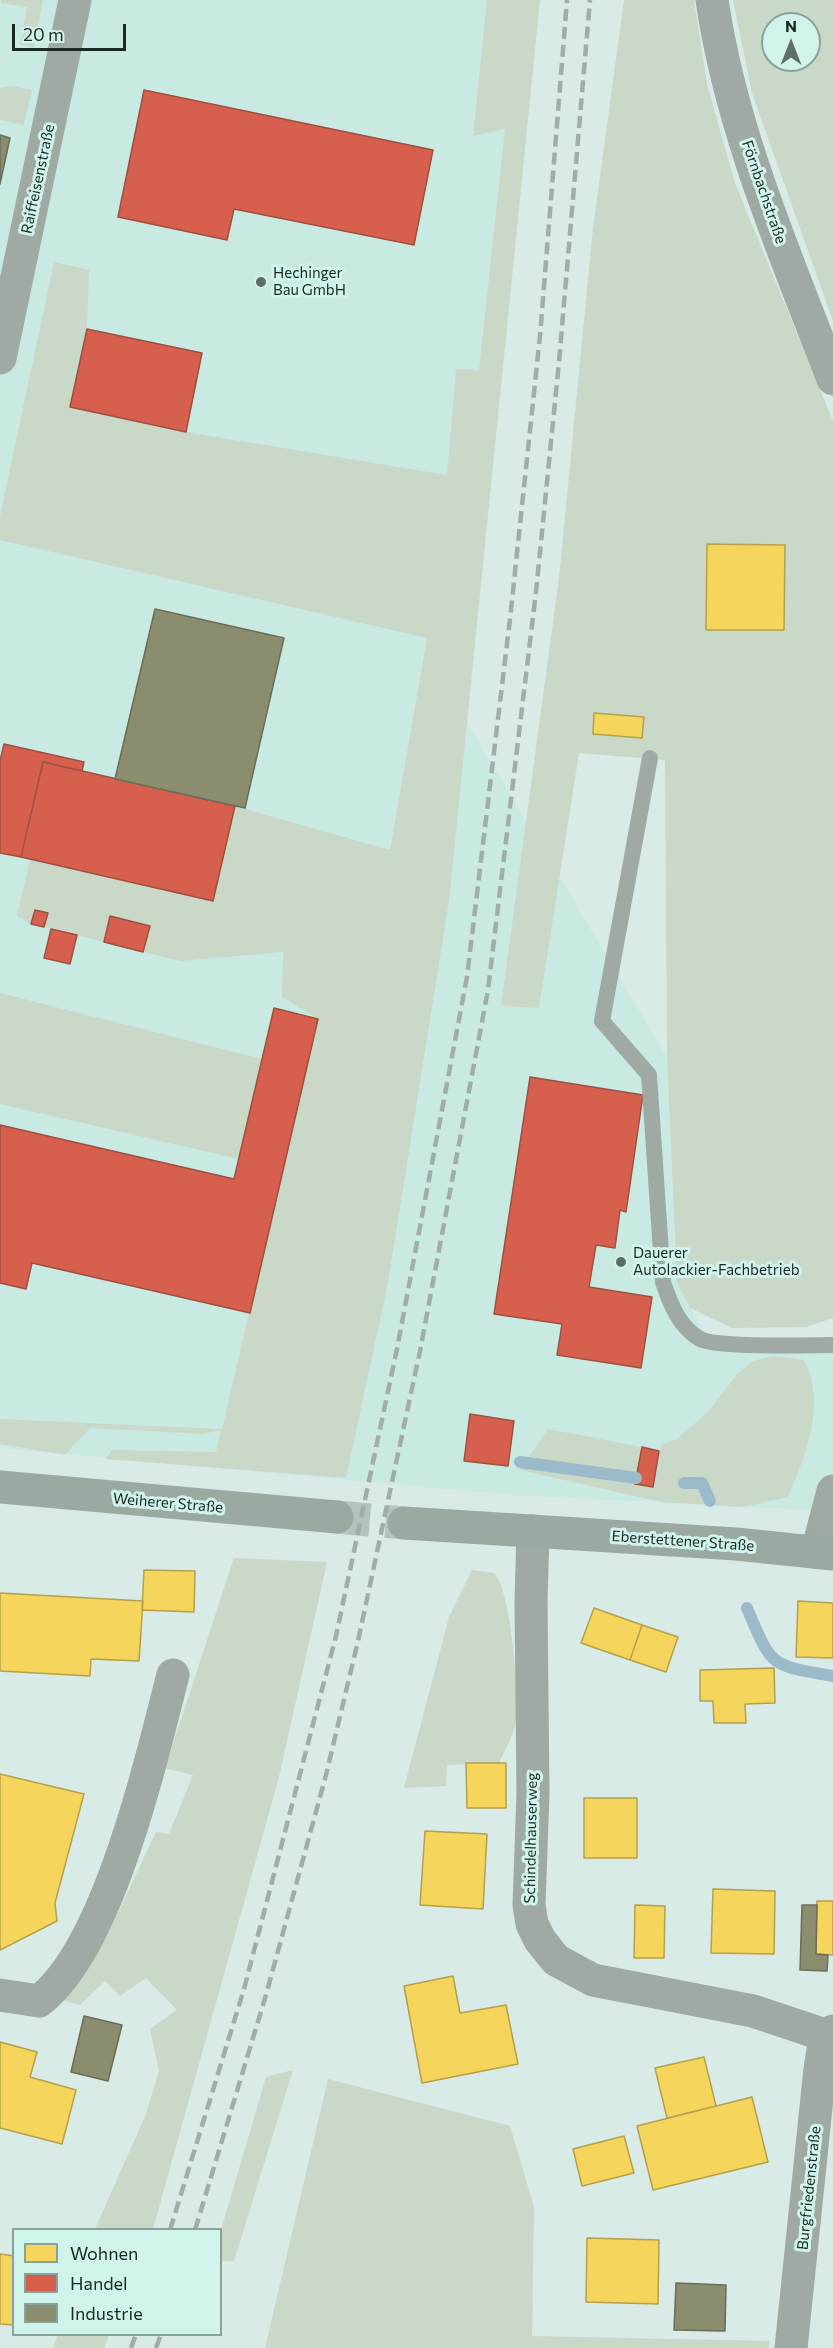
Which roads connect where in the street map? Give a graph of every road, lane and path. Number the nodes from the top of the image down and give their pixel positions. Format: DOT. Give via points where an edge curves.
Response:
graph roads {
  1 [pos="75,0"];
  2 [pos="712,0"];
  3 [pos="0,358"];
  4 [pos="833,379"];
  5 [pos="650,758"];
  6 [pos="833,1345"];
  7 [pos="0,1487"];
  8 [pos="833,1491"];
  9 [pos="337,1517"];
  10 [pos="404,1523"];
  11 [pos="533,1531"];
  12 [pos="825,1553"];
  13 [pos="173,1675"];
  14 [pos="0,1995"];
  15 [pos="831,2034"];
  16 [pos="791,2348"];
  1 -- 3 [label="street, Raiffeisenstraße"];
  2 -- 4 [label="street, Förnbachstraße" via="742,129"];
  5 -- 6 [label="lane" via="602,1021 649,1075 663,1282 669,1301 688,1330 709,1343"];
  7 -- 9 [label="main road, Weiherer Straße"];
  8 -- 12 [label="street"];
  10 -- 11 [label="main road"];
  11 -- 12 [label="main road, Eberstettener Straße"];
  11 -- 15 [label="street, Schindelhauserweg" via="529,1905 540,1940 556,1960 593,1980 753,2011"];
  13 -- 14 [label="street" via="130,1829 91,1928 59,1981 39,2001"];
  15 -- 16 [label="street, Burgfriedenstraße" via="820,2069"];
}
